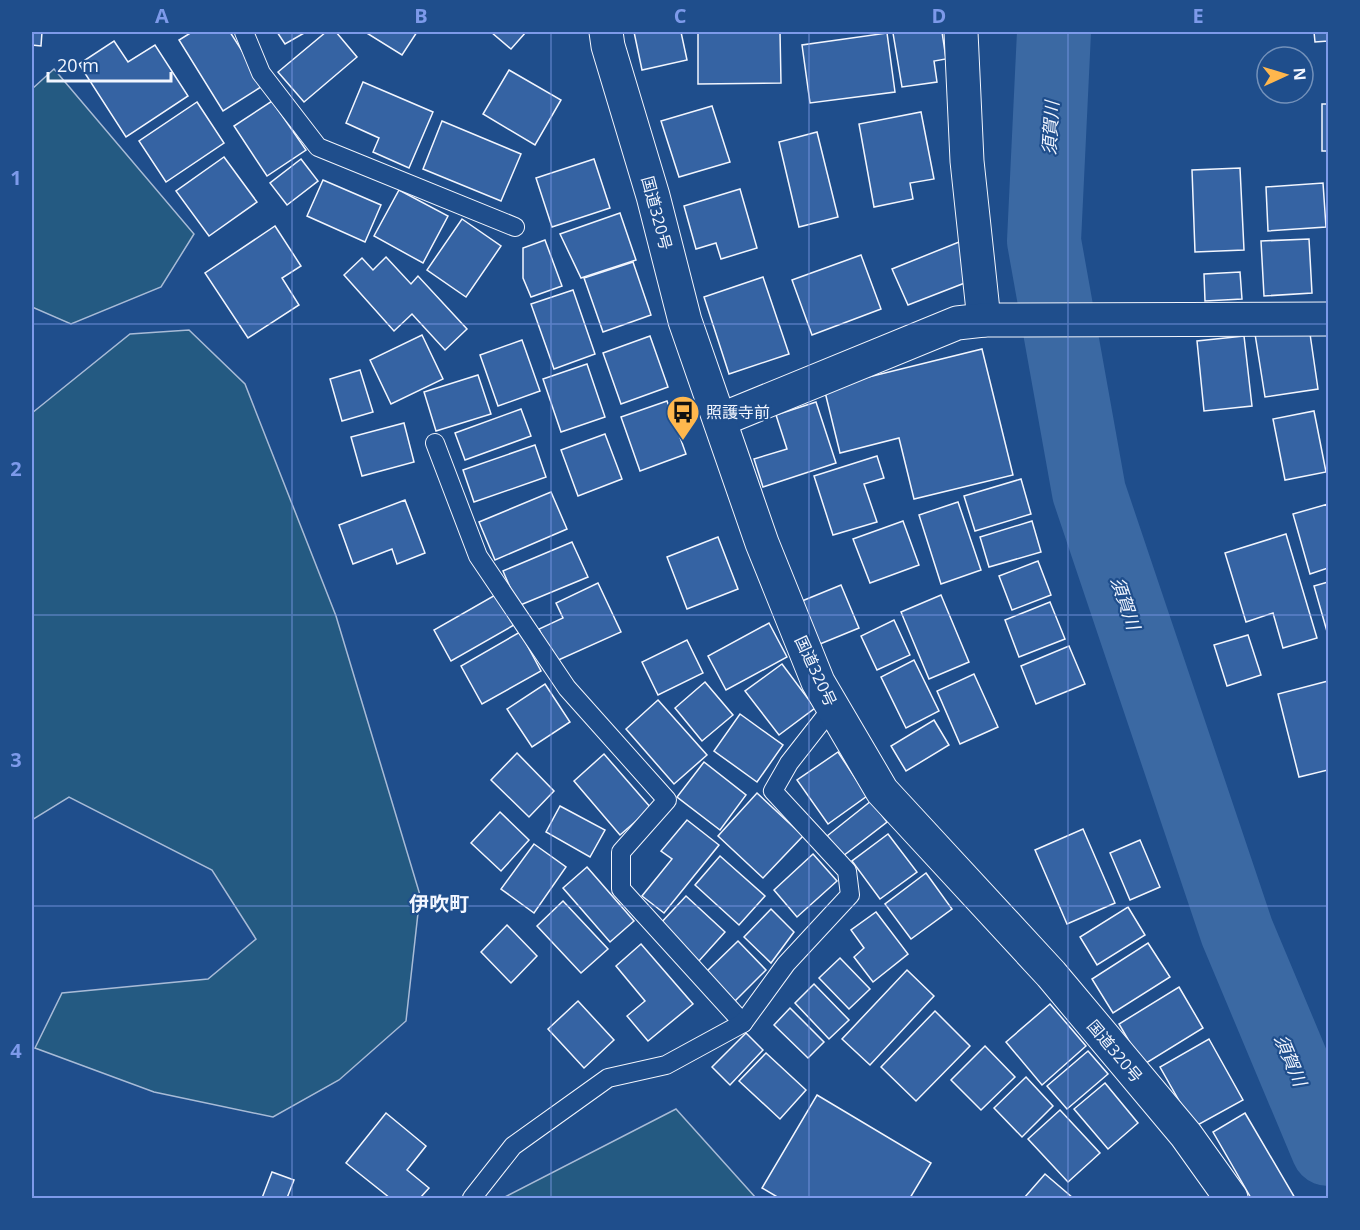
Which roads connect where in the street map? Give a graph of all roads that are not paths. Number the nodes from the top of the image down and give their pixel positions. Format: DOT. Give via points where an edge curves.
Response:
graph roads {
  1 [pos="244,32"];
  2 [pos="606,32"];
  3 [pos="961,32"];
  4 [pos="515,226"];
  5 [pos="1329,319"];
  6 [pos="992,320"];
  7 [pos="720,420"];
  8 [pos="435,443"];
  9 [pos="832,708"];
  10 [pos="743,1023"];
  11 [pos="472,1198"];
  12 [pos="1231,1198"];
  1 -- 4 [label="lane" via="261,73 318,147"];
  2 -- 7 [label="street, 国道320号" via="685,321"];
  3 -- 6 [label="street" via="967,161"];
  5 -- 6 [label="street"];
  6 -- 7 [label="street" via="957,323"];
  7 -- 9 [label="street, 国道320号" via="765,552"];
  8 -- 10 [label="lane" via="478,556 567,688 667,800 621,852 621,889"];
  9 -- 10 [label="lane" via="789,763 773,791 847,871 850,895 786,964"];
  9 -- 12 [label="street, 国道320号" via="882,791 1051,974 1185,1135"];
  10 -- 11 [label="lane" via="666,1065 608,1078 513,1146"];
}
